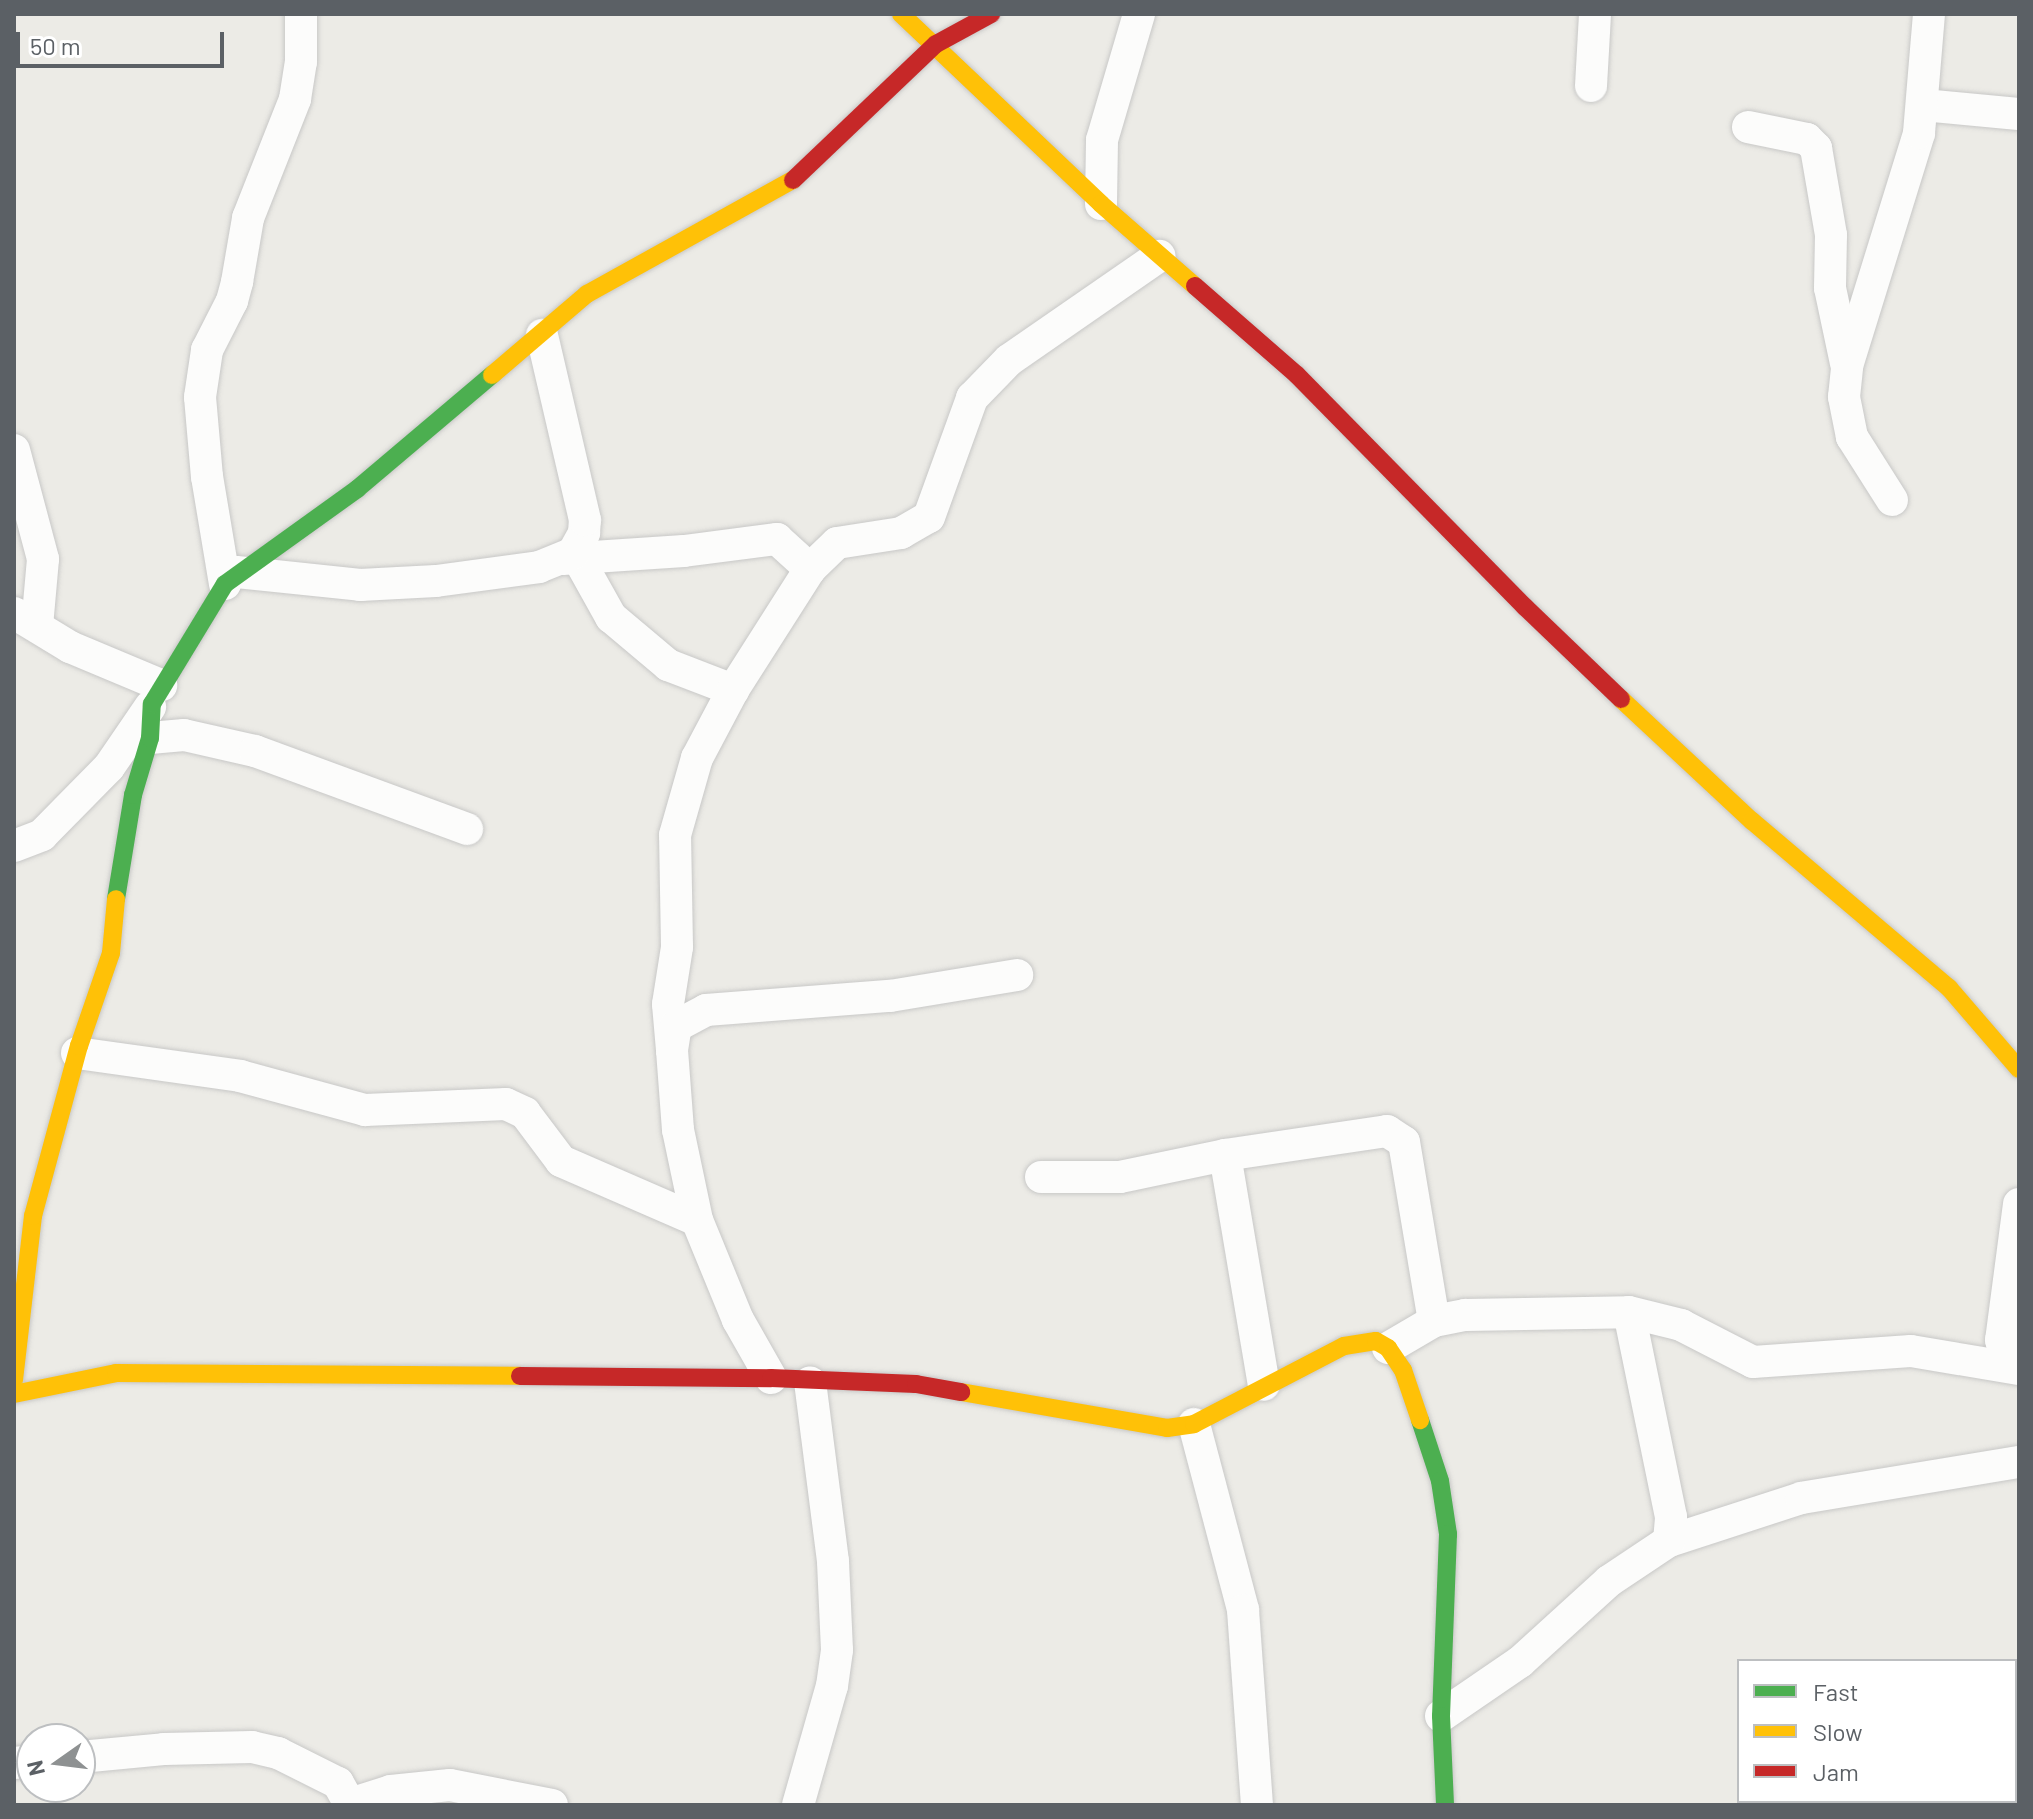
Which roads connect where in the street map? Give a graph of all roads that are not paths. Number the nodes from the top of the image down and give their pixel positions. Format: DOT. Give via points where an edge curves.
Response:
graph roads {
  1 [pos="301,14"];
  2 [pos="901,14"];
  3 [pos="991,14"];
  4 [pos="1139,14"];
  5 [pos="1595,14"];
  6 [pos="1929,14"];
  7 [pos="936,44"];
  8 [pos="1591,86"];
  9 [pos="1923,105"];
  10 [pos="2019,114"];
  11 [pos="1748,127"];
  12 [pos="1101,204"];
  13 [pos="1159,256"];
  14 [pos="542,335"];
  15 [pos="1847,366"];
  16 [pos="14,450"];
  17 [pos="1892,500"];
  18 [pos="570,558"];
  19 [pos="810,569"];
  20 [pos="231,578"];
  21 [pos="26,620"];
  22 [pos="733,690"];
  23 [pos="156,694"];
  24 [pos="150,738"];
  25 [pos="467,829"];
  26 [pos="14,846"];
  27 [pos="1017,975"];
  28 [pos="672,1050"];
  29 [pos="77,1053"];
  30 [pos="2019,1069"];
  31 [pos="1225,1155"];
  32 [pos="1041,1177"];
  33 [pos="2019,1204"];
  34 [pos="697,1220"];
  35 [pos="1629,1312"];
  36 [pos="1434,1321"];
  37 [pos="1388,1348"];
  38 [pos="2019,1368"];
  39 [pos="771,1378"];
  40 [pos="14,1380"];
  41 [pos="810,1382"];
  42 [pos="1264,1385"];
  43 [pos="14,1394"];
  44 [pos="1194,1424"];
  45 [pos="2019,1462"];
  46 [pos="1669,1541"];
  47 [pos="1441,1716"];
  48 [pos="96,1755"];
  49 [pos="350,1804"];
  50 [pos="552,1805"];
  51 [pos="798,1805"];
  52 [pos="1257,1805"];
  53 [pos="1445,1805"];
  1 -- 20 [label="street" via="295,99 248,218 232,301 207,350 200,397 207,477"];
  2 -- 7 [label="street"];
  3 -- 7 [label="street"];
  4 -- 12 [label="street" via="1102,140"];
  5 -- 8 [label="street"];
  6 -- 9 [label="street"];
  7 -- 12 [label="street"];
  7 -- 14 [label="street" via="794,180 587,294"];
  9 -- 10 [label="street"];
  9 -- 15 [label="street"];
  11 -- 15 [label="street" via="1807,139 1816,148 1831,235 1830,288"];
  12 -- 13 [label="street"];
  13 -- 19 [label="street" via="1009,360 972,398 929,517 901,533 837,543"];
  13 -- 30 [label="street" via="1297,375 1657,733 1949,988"];
  14 -- 18 [label="street" via="585,520"];
  14 -- 20 [label="street" via="357,489"];
  15 -- 17 [label="street" via="1846,421"];
  16 -- 21 [label="street" via="43,559"];
  18 -- 19 [label="street" via="777,539"];
  18 -- 20 [label="street" via="496,575 360,585"];
  18 -- 22 [label="street" via="611,617 668,665"];
  19 -- 22 [label="street"];
  20 -- 23 [label="street"];
  21 -- 23 [label="street"];
  22 -- 28 [label="street" via="697,758 675,835 677,947 668,1004"];
  23 -- 24 [label="street"];
  23 -- 26 [label="street" via="109,767 42,835"];
  24 -- 25 [label="street" via="184,735 255,751"];
  24 -- 29 [label="street" via="133,795 111,953"];
  27 -- 28 [label="street" via="890,996 706,1010 676,1026"];
  28 -- 34 [label="street" via="678,1130"];
  29 -- 34 [label="street" via="240,1076 365,1110 506,1104 525,1113 561,1161"];
  29 -- 40 [label="street" via="33,1216"];
  31 -- 32 [label="street" via="1120,1177"];
  31 -- 36 [label="street" via="1387,1131 1404,1142"];
  31 -- 42 [label="street"];
  33 -- 38 [label="street" via="2001,1340 2005,1356"];
  34 -- 39 [label="street" via="738,1320"];
  35 -- 36 [label="street" via="1465,1315"];
  35 -- 38 [label="street" via="1681,1325 1753,1362 1911,1351"];
  35 -- 46 [label="street" via="1671,1517"];
  36 -- 37 [label="street"];
  37 -- 42 [label="street" via="1376,1341 1344,1346"];
  37 -- 47 [label="street" via="1403,1370 1440,1481 1448,1534"];
  39 -- 41 [label="street"];
  39 -- 43 [label="street" via="116,1373"];
  41 -- 44 [label="street" via="916,1384 1167,1428"];
  41 -- 51 [label="street" via="833,1561 837,1650"];
  42 -- 44 [label="street"];
  44 -- 52 [label="street" via="1243,1610"];
  45 -- 46 [label="street" via="1801,1498"];
  46 -- 47 [label="street" via="1609,1581 1520,1662"];
  47 -- 53 [label="street"];
  48 -- 49 [label="street" via="252,1747 278,1753 338,1783"];
  49 -- 50 [label="street" via="391,1791 450,1785"];
}
